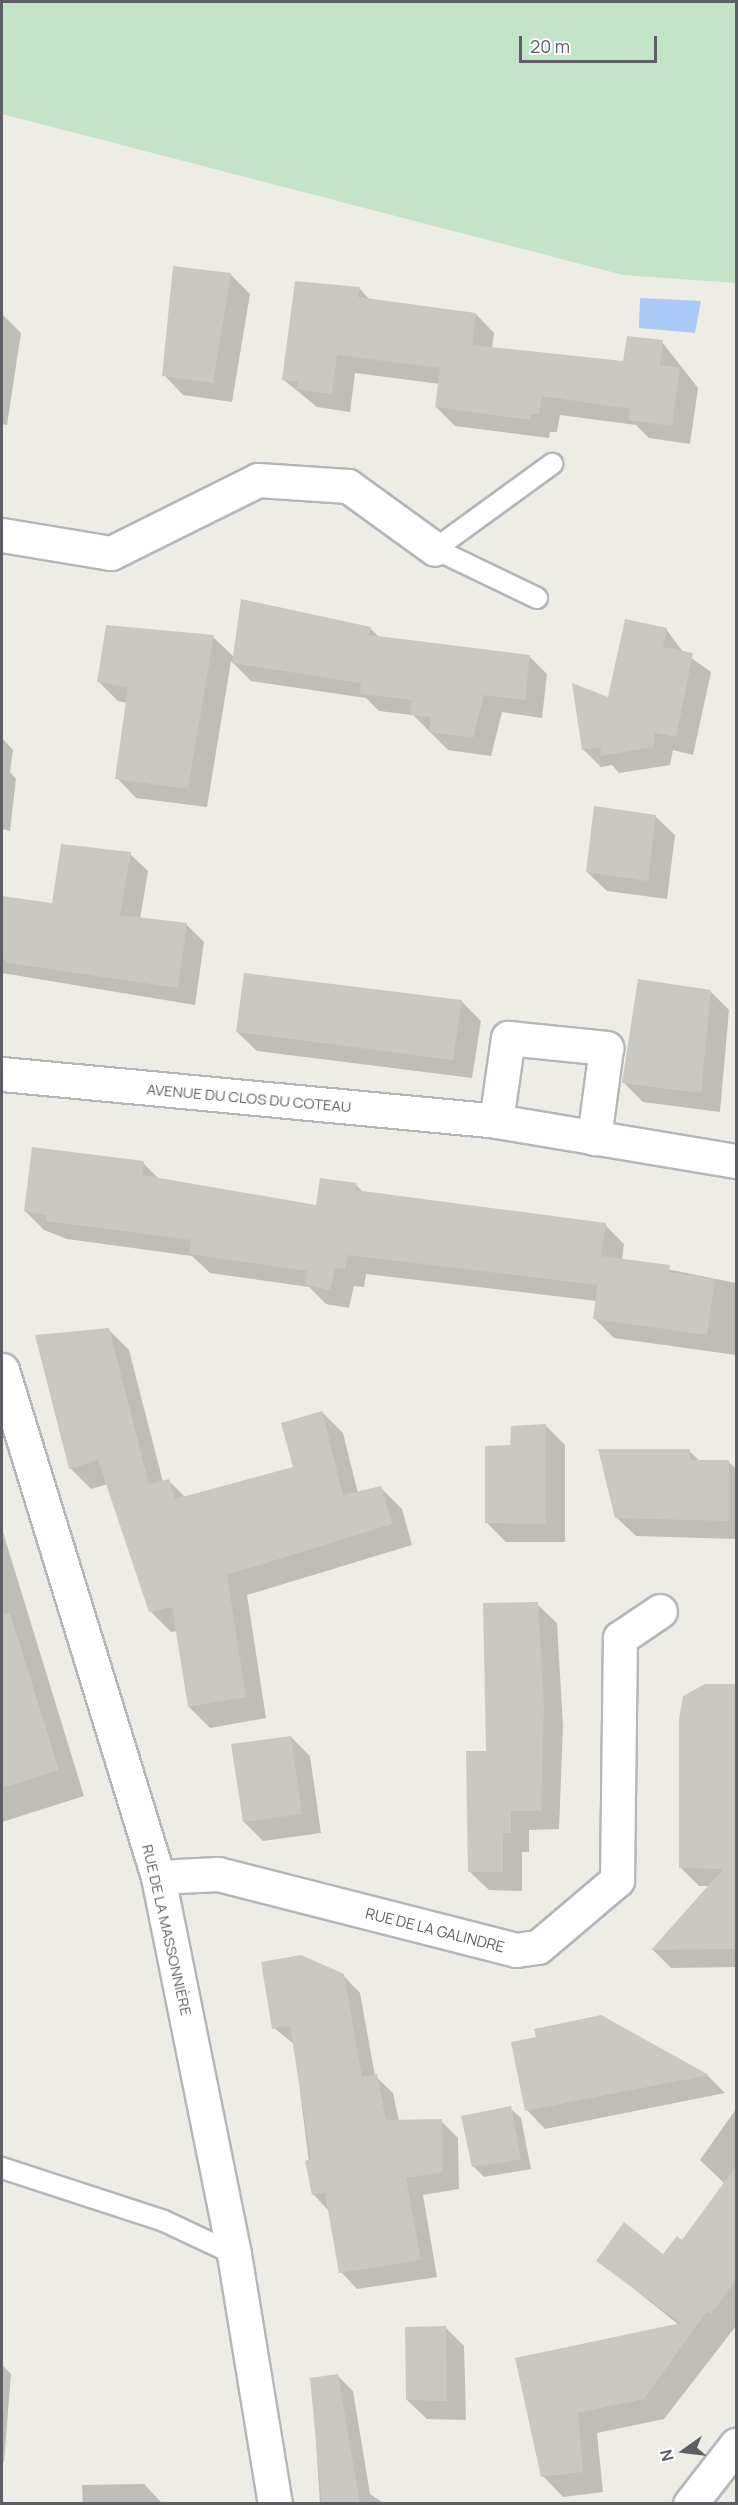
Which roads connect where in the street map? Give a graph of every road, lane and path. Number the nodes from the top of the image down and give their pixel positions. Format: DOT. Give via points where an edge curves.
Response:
graph roads {
  1 [pos="552,464"];
  2 [pos="2,535"];
  3 [pos="435,549"];
  4 [pos="537,598"];
  5 [pos="2,1074"];
  6 [pos="496,1121"];
  7 [pos="594,1138"];
  8 [pos="736,1161"];
  9 [pos="2,1371"];
  10 [pos="660,1611"];
  11 [pos="158,1877"];
  12 [pos="2,2168"];
  13 [pos="234,2254"];
  14 [pos="736,2445"];
  15 [pos="275,2504"];
  16 [pos="690,2504"];
  1 -- 3 [label="lane"];
  2 -- 3 [label="street" via="111,553 258,480 348,486"];
  3 -- 4 [label="lane"];
  5 -- 6 [label="street, AVENUE DU CLOS DU COTEAU"];
  6 -- 7 [label="street, AVENUE DU CLOS DU COTEAU"];
  6 -- 7 [label="street" via="508,1038 606,1048"];
  7 -- 8 [label="street, AVENUE DU CLOS DU COTEAU"];
  9 -- 11 [label="street, RUE DE LA MASSONNIÈRE"];
  10 -- 11 [label="street, RUE DE LA GALINDRE" via="620,1638 617,1880 538,1947 516,1950 218,1874"];
  11 -- 13 [label="street, RUE DE LA MASSONNIÈRE"];
  12 -- 13 [label="lane" via="164,2221"];
  13 -- 15 [label="street, RUE DE LA MASSONNIÈRE"];
  14 -- 16 [label="street"];
}
